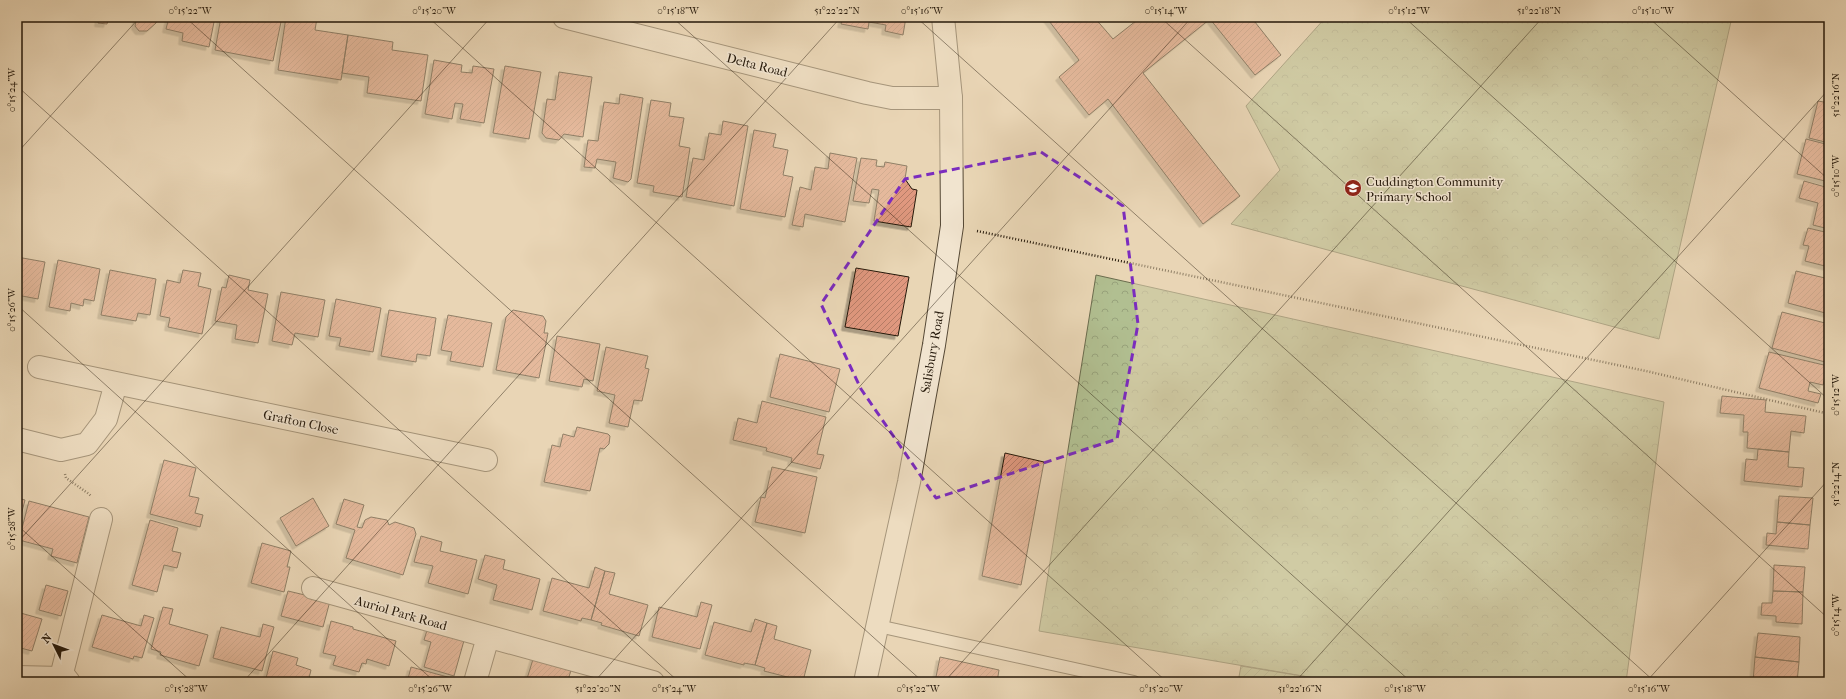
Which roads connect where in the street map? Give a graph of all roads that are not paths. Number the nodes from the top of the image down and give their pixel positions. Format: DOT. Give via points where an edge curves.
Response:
graph roads {
  1 [pos="564,17"];
  2 [pos="943,17"];
  3 [pos="951,98"];
  4 [pos="39,367"];
  5 [pos="116,383"];
  6 [pos="17,439"];
  7 [pos="486,460"];
  8 [pos="101,519"];
  9 [pos="313,588"];
  10 [pos="878,626"];
  11 [pos="488,637"];
  12 [pos="17,672"];
  13 [pos="66,677"];
  14 [pos="476,682"];
  15 [pos="653,682"];
  16 [pos="865,682"];
  17 [pos="1134,682"];
  1 -- 3 [label="street, Delta Road" via="868,93 892,98"];
  2 -- 3 [label="street, Salisbury Road"];
  3 -- 10 [label="street, Salisbury Road" via="952,226 909,482"];
  4 -- 5 [label="street, Grafton Close"];
  5 -- 6 [label="street" via="106,419 87,444 61,450"];
  5 -- 7 [label="street, Grafton Close"];
  8 -- 13 [label="street"];
  9 -- 11 [label="street, Auriol Park Road"];
  10 -- 16 [label="street, Salisbury Road"];
  10 -- 17 [label="lane"];
  11 -- 14 [label="street"];
  11 -- 15 [label="street, Auriol Park Road"];
  12 -- 13 [label="lane"];
}
